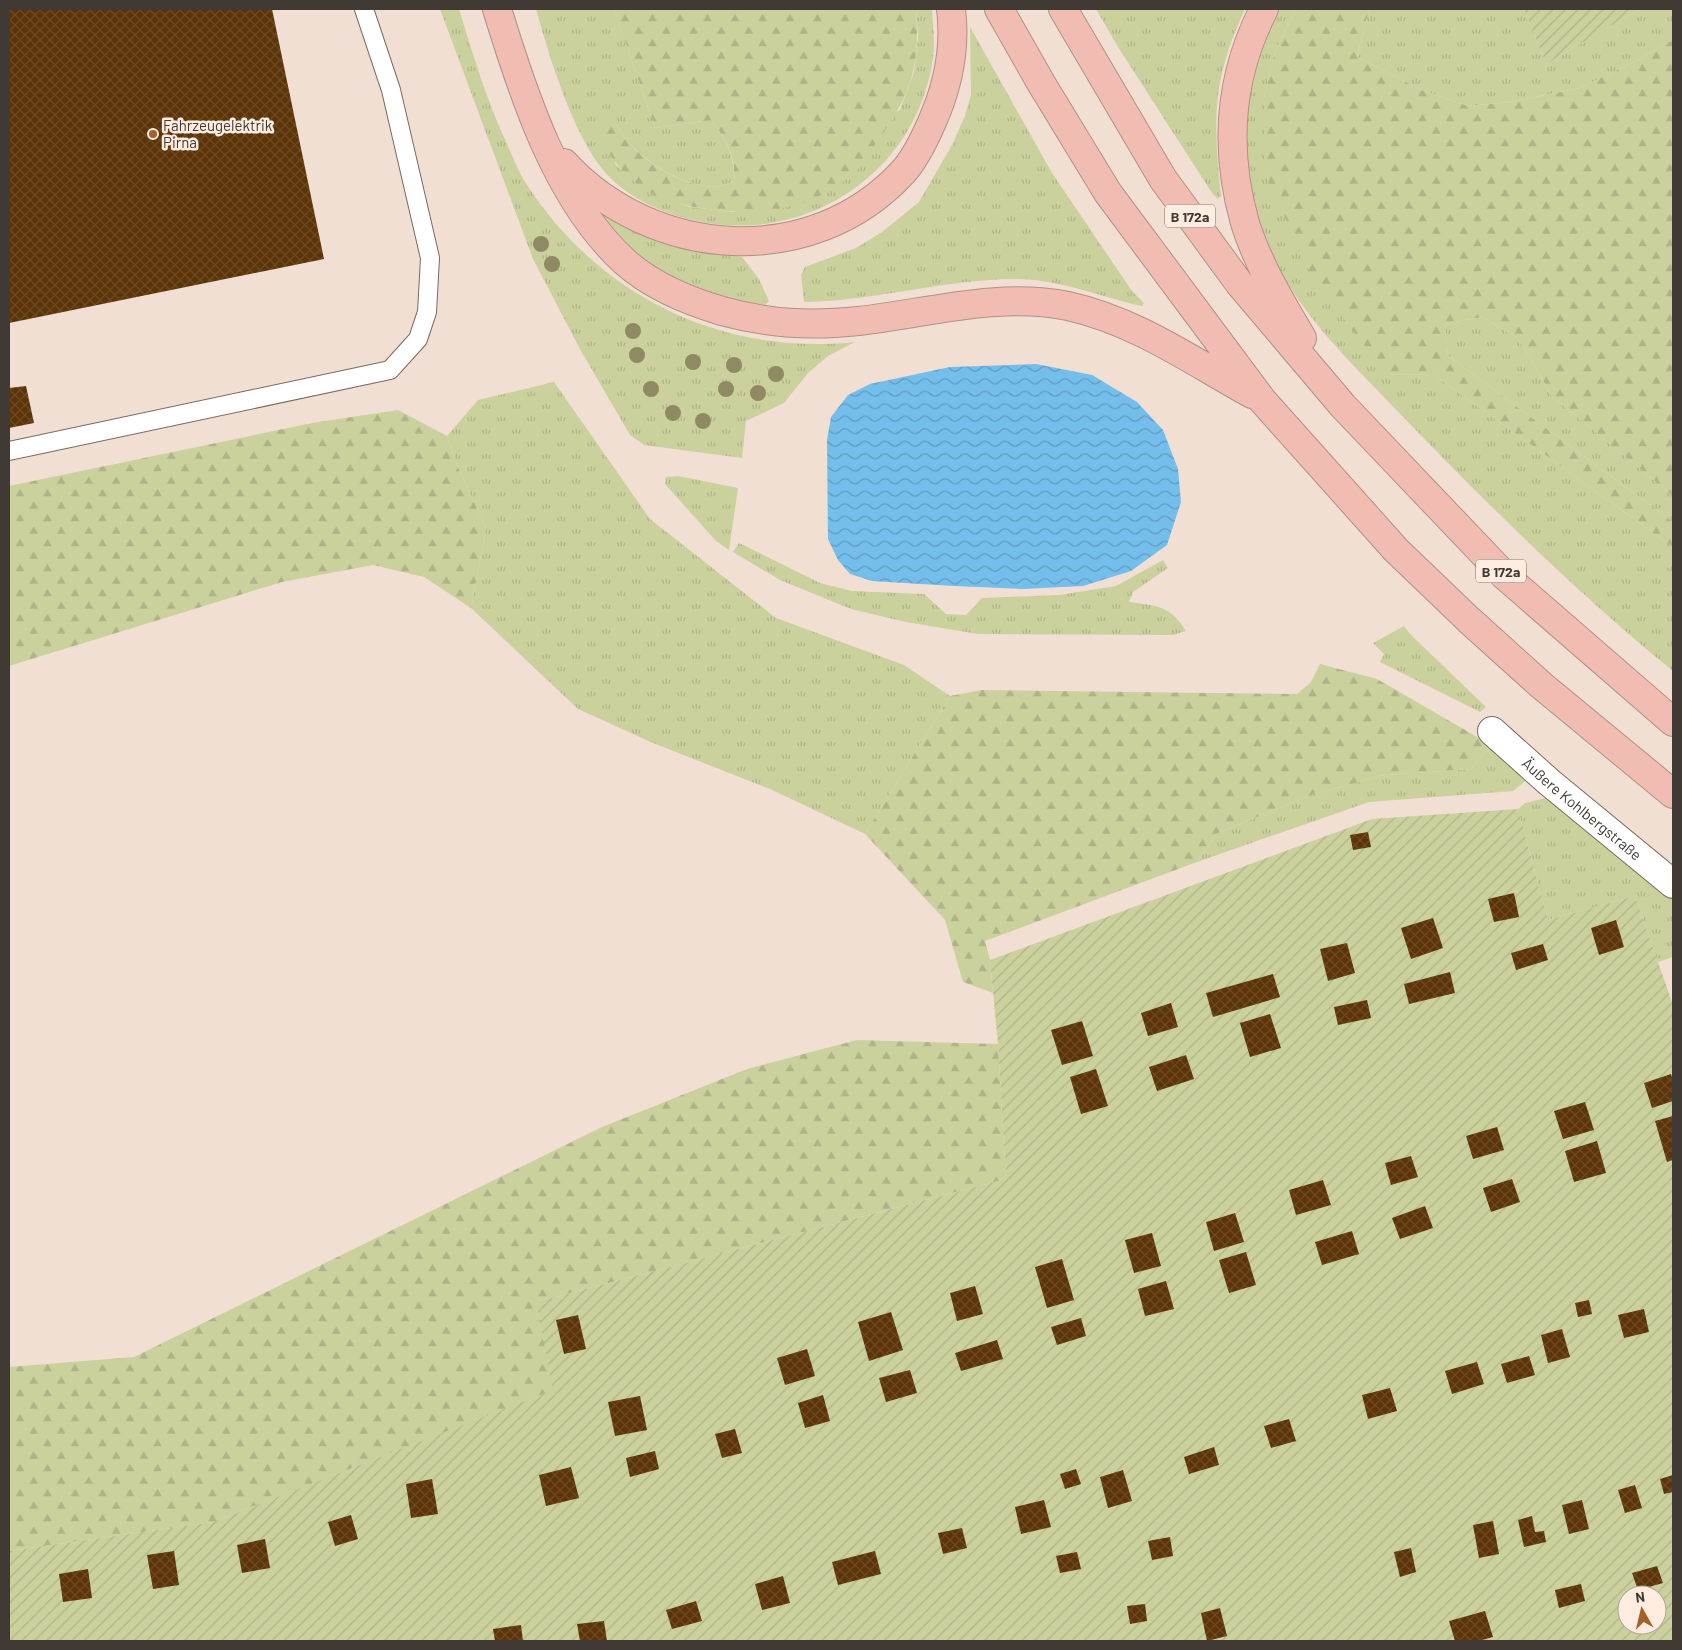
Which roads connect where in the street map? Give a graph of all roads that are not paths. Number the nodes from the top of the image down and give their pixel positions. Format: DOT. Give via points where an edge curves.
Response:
graph roads {
  1 [pos="364,9"];
  2 [pos="497,9"];
  3 [pos="951,9"];
  4 [pos="999,9"];
  5 [pos="1063,9"];
  6 [pos="1264,9"];
  7 [pos="547,145"];
  8 [pos="1262,400"];
  9 [pos="1343,406"];
  10 [pos="9,451"];
  11 [pos="1673,722"];
  12 [pos="1492,731"];
  13 [pos="1673,794"];
  14 [pos="1673,884"];
  1 -- 10 [label="lane" via="391,90 430,258 427,312 418,339 390,370"];
  2 -- 7 [label="highway" via="529,106"];
  3 -- 7 [label="highway" via="952,61 942,99 905,170 882,193 856,211 801,234 743,243 714,241 663,228 634,216 591,189"];
  4 -- 8 [label="highway" via="1108,193"];
  5 -- 9 [label="highway, B 172a" via="1163,179 1239,283"];
  6 -- 9 [label="highway" via="1243,59 1234,98 1232,142 1236,177 1246,224 1264,266 1283,305"];
  7 -- 8 [label="highway" via="582,212 611,248 627,264 661,287 700,304 775,323 820,325 978,304 1020,301 1067,306 1148,334"];
  8 -- 13 [label="highway" via="1396,550 1469,620 1548,691"];
  9 -- 11 [label="highway, B 172a" via="1506,576"];
  12 -- 14 [label="street, Äußere Kohlbergstraße"];
}
